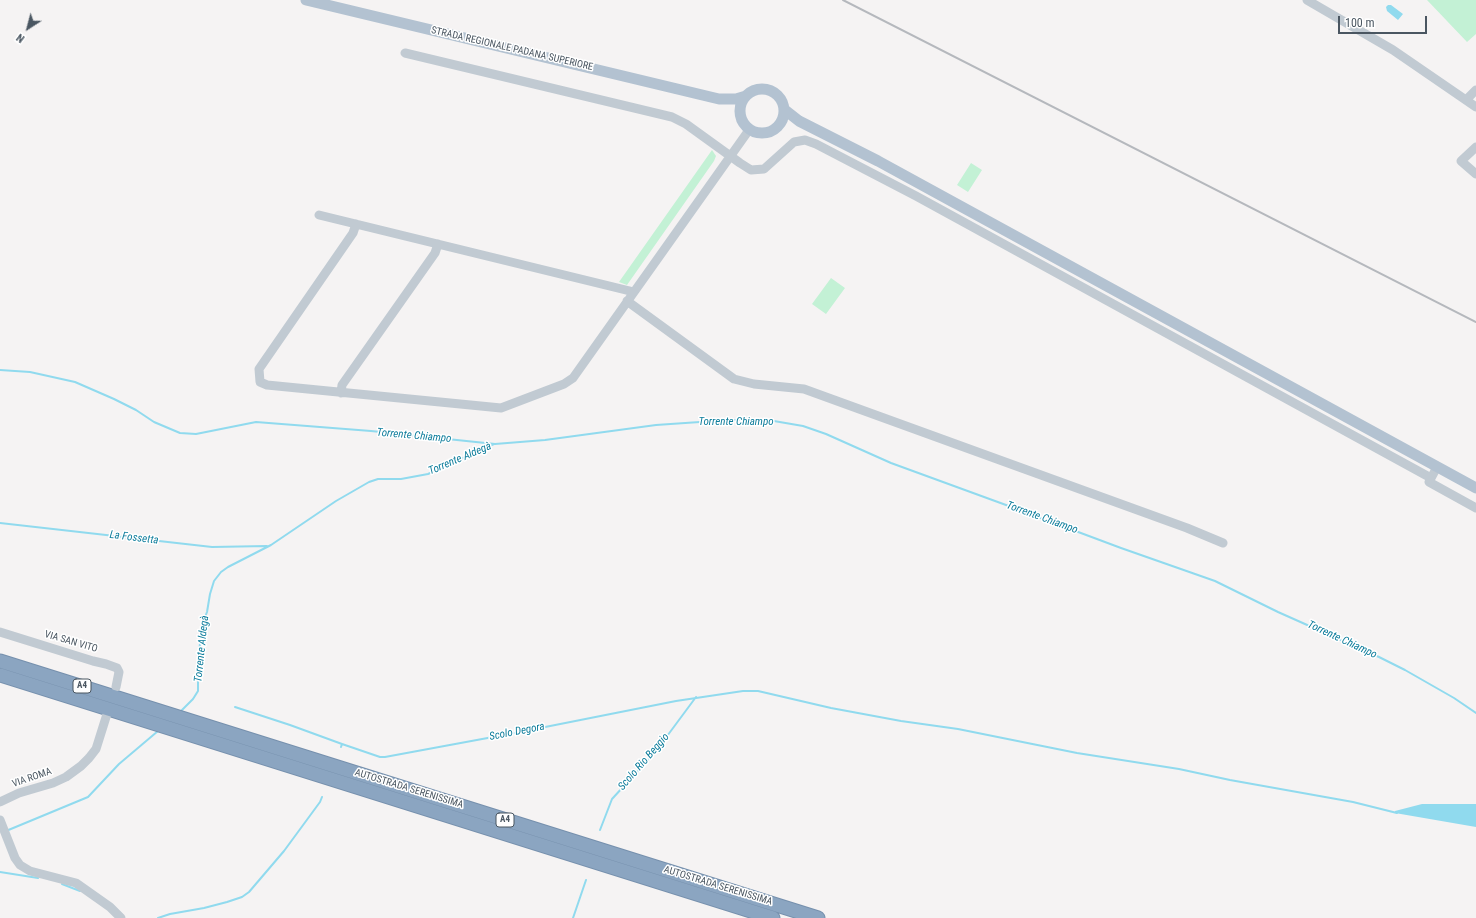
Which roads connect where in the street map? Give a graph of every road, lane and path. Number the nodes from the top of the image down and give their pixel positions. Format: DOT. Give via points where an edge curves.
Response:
graph roads {
  1 [pos="306,0"];
  2 [pos="1307,0"];
  3 [pos="405,53"];
  4 [pos="1476,90"];
  5 [pos="746,96"];
  6 [pos="719,99"];
  7 [pos="1466,100"];
  8 [pos="1476,107"];
  9 [pos="785,110"];
  10 [pos="740,116"];
  11 [pos="781,124"];
  12 [pos="816,129"];
  13 [pos="749,130"];
  14 [pos="1476,147"];
  15 [pos="730,156"];
  16 [pos="1476,174"];
  17 [pos="319,215"];
  18 [pos="356,224"];
  19 [pos="438,244"];
  20 [pos="634,292"];
  21 [pos="627,301"];
  22 [pos="341,392"];
  23 [pos="1437,466"];
  24 [pos="1431,478"];
  25 [pos="1476,488"];
  26 [pos="1476,508"];
  27 [pos="1223,543"];
  28 [pos="0,632"];
  29 [pos="0,660"];
  30 [pos="0,675"];
  31 [pos="116,687"];
  32 [pos="107,714"];
  33 [pos="0,802"];
  34 [pos="1,822"];
  35 [pos="121,918"];
  36 [pos="773,918"];
  37 [pos="818,918"];
  1 -- 6 [label="main road, STRADA REGIONALE PADANA SUPERIORE"];
  2 -- 7 [label="street" via="1393,50"];
  3 -- 15 [label="street" via="672,117 686,124"];
  4 -- 7 [label="street"];
  5 -- 6 [label="main road, STRADA REGIONALE PADANA SUPERIORE" via="736,100"];
  5 -- 9 [label="main road" via="752,91 766,89 779,96"];
  5 -- 10 [label="main road" via="740,106"];
  6 -- 10 [label="main road, STRADA REGIONALE PADANA SUPERIORE" via="734,107"];
  7 -- 8 [label="street"];
  9 -- 11 [label="main road"];
  9 -- 12 [label="main road"];
  10 -- 13 [label="main road"];
  11 -- 12 [label="main road" via="796,122"];
  11 -- 13 [label="main road" via="770,133"];
  12 -- 23 [label="main road"];
  13 -- 15 [label="street"];
  14 -- 16 [label="street" via="1461,161"];
  15 -- 20 [label="street"];
  15 -- 24 [label="street" via="751,170 764,169 794,142 805,140 816,144 916,196"];
  17 -- 18 [label="street"];
  18 -- 19 [label="street"];
  18 -- 22 [label="street" via="353,233 259,369 260,382 267,385"];
  19 -- 20 [label="street"];
  19 -- 22 [label="street" via="435,254 342,385"];
  20 -- 21 [label="street"];
  21 -- 22 [label="street" via="573,378 564,384 501,408"];
  21 -- 27 [label="street" via="734,379 754,384 804,389"];
  23 -- 24 [label="street"];
  23 -- 25 [label="main road"];
  24 -- 26 [label="street" via="1429,482"];
  28 -- 31 [label="street, VIA SAN VITO" via="117,668 120,672"];
  29 -- 37 [label="highway, AUTOSTRADA SERENISSIMA / A4"];
  30 -- 36 [label="highway, AUTOSTRADA SERENISSIMA / A4"];
  32 -- 33 [label="street, VIA ROMA" via="96,749 80,766 66,777"];
  34 -- 35 [label="street" via="20,865 30,871 76,883 110,906"];
}
